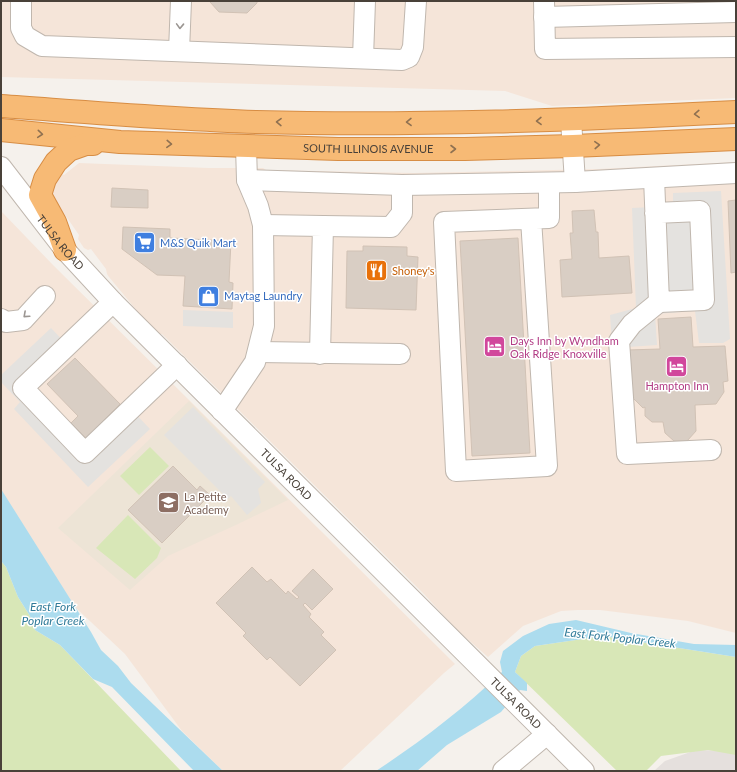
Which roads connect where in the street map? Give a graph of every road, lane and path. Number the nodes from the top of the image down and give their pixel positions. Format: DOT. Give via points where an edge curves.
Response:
graph roads {
  1 [pos="21,1"];
  2 [pos="181,1"];
  3 [pos="365,1"];
  4 [pos="416,1"];
  5 [pos="544,9"];
  6 [pos="736,12"];
  7 [pos="736,47"];
  8 [pos="180,51"];
  9 [pos="363,58"];
  10 [pos="1,91"];
  11 [pos="1,106"];
  12 [pos="736,112"];
  13 [pos="571,120"];
  14 [pos="255,122"];
  15 [pos="1,130"];
  16 [pos="736,139"];
  17 [pos="120,142"];
  18 [pos="572,146"];
  19 [pos="246,147"];
  20 [pos="1,167"];
  21 [pos="736,173"];
  22 [pos="654,178"];
  23 [pos="247,180"];
  24 [pos="549,182"];
  25 [pos="575,182"];
  26 [pos="402,185"];
  27 [pos="656,213"];
  28 [pos="531,219"];
  29 [pos="263,225"];
  30 [pos="322,226"];
  31 [pos="65,250"];
  32 [pos="45,296"];
  33 [pos="113,302"];
  34 [pos="659,302"];
  35 [pos="1,319"];
  36 [pos="258,352"];
  37 [pos="320,354"];
  38 [pos="400,354"];
  39 [pos="177,365"];
  40 [pos="222,410"];
  41 [pos="711,450"];
  42 [pos="547,734"];
  43 [pos="503,771"];
  44 [pos="584,771"];
  1 -- 8 [label="street" via="21,28 25,36 42,46"];
  2 -- 8 [label="street, one-way"];
  3 -- 9 [label="street"];
  4 -- 9 [label="street" via="414,47 409,57 402,60"];
  5 -- 6 [label="street"];
  5 -- 7 [label="street" via="545,49"];
  8 -- 9 [label="street"];
  10 -- 14 [label="highway" via="141,103"];
  11 -- 14 [label="highway"];
  12 -- 13 [label="highway, one-way"];
  13 -- 14 [label="highway, one-way"];
  13 -- 18 [label="street"];
  15 -- 17 [label="highway, SOUTH ILLINOIS AVENUE, one-way"];
  18 -- 16 [label="highway, SOUTH ILLINOIS AVENUE, one-way"];
  17 -- 19 [label="highway, SOUTH ILLINOIS AVENUE, one-way"];
  17 -- 31 [label="highway" via="86,144 69,150 56,162 45,179 40,195 56,222"];
  19 -- 18 [label="highway, SOUTH ILLINOIS AVENUE, one-way" via="433,149"];
  18 -- 25 [label="street"];
  19 -- 23 [label="street"];
  20 -- 31 [label="street, TULSA ROAD"];
  21 -- 22 [label="street"];
  22 -- 25 [label="street"];
  22 -- 27 [label="street"];
  23 -- 26 [label="street"];
  23 -- 29 [label="street"];
  24 -- 25 [label="street"];
  24 -- 26 [label="street"];
  24 -- 28 [label="street" via="550,218"];
  26 -- 30 [label="street" via="402,213 391,227"];
  27 -- 34 [label="street"];
  27 -- 34 [label="street" via="700,211 704,300"];
  28 -- 28 [label="street" via="444,222 456,471 547,466"];
  29 -- 30 [label="street"];
  29 -- 36 [label="street" via="264,326"];
  30 -- 37 [label="street"];
  31 -- 33 [label="street, TULSA ROAD"];
  32 -- 35 [label="street, one-way" via="23,320 6,322"];
  33 -- 39 [label="street, TULSA ROAD"];
  33 -- 39 [label="street" via="23,388 85,453"];
  34 -- 41 [label="street" via="632,324 619,341 627,454"];
  36 -- 37 [label="street"];
  36 -- 40 [label="street" via="255,362"];
  37 -- 38 [label="street"];
  39 -- 40 [label="street, TULSA ROAD"];
  40 -- 42 [label="street, TULSA ROAD"];
  42 -- 43 [label="street"];
  42 -- 44 [label="street, TULSA ROAD"];
}
